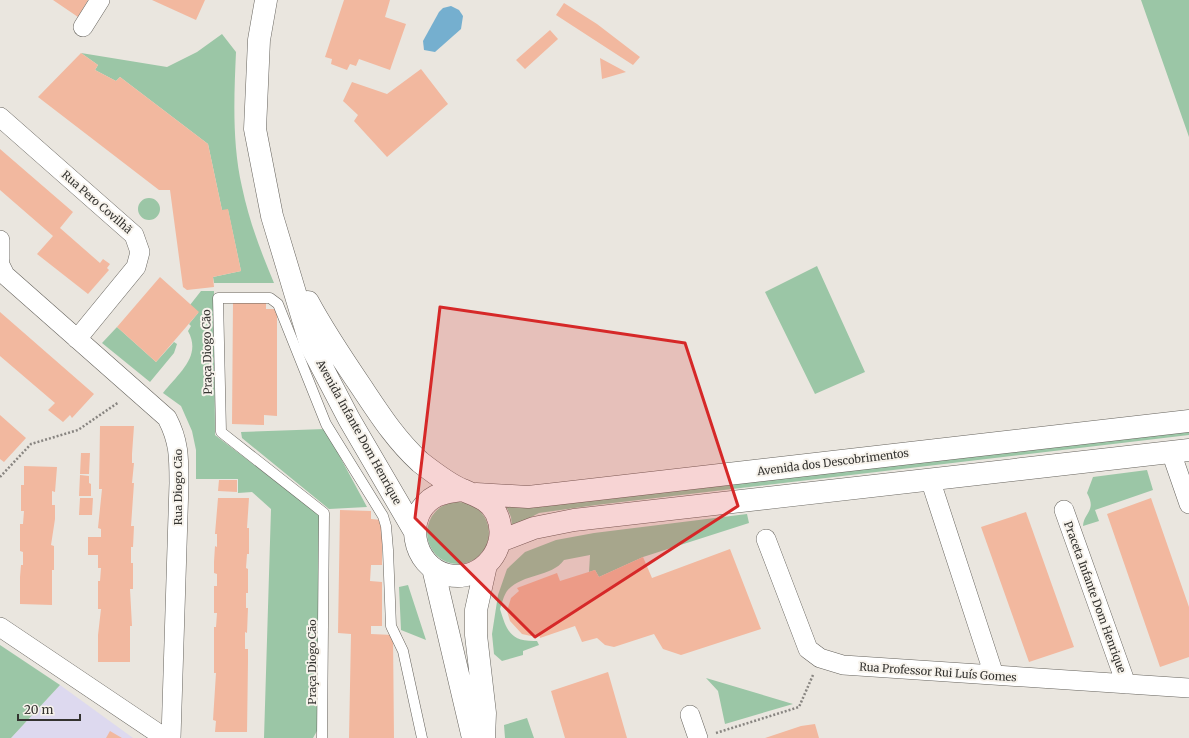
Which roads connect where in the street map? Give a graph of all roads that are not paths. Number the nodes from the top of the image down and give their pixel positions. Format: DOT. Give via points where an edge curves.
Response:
graph roads {
  1 [pos="100,0"];
  2 [pos="266,0"];
  3 [pos="83,27"];
  4 [pos="0,117"];
  5 [pos="0,240"];
  6 [pos="0,259"];
  7 [pos="286,262"];
  8 [pos="0,265"];
  9 [pos="77,338"];
  10 [pos="1189,421"];
  11 [pos="1180,451"];
  12 [pos="930,479"];
  13 [pos="469,492"];
  14 [pos="1189,504"];
  15 [pos="1064,510"];
  16 [pos="415,532"];
  17 [pos="766,539"];
  18 [pos="500,541"];
  19 [pos="486,565"];
  20 [pos="433,568"];
  21 [pos="0,627"];
  22 [pos="994,675"];
  23 [pos="1126,684"];
  24 [pos="1189,688"];
  25 [pos="690,715"];
  26 [pos="707,736"];
  27 [pos="165,738"];
  28 [pos="171,738"];
  29 [pos="322,738"];
  30 [pos="422,738"];
  31 [pos="473,738"];
  32 [pos="484,738"];
  1 -- 3 [label="street"];
  2 -- 7 [label="main road, Avenida Infante Dom Henrique" via="259,40 255,129 272,216"];
  4 -- 9 [label="street, Rua Pero Covilhã" via="134,235 138,246 140,252 136,267"];
  5 -- 6 [label="street"];
  7 -- 13 [label="main road, Avenida Infante Dom Henrique" via="324,332 396,438 421,462"];
  7 -- 16 [label="main road, Avenida Infante Dom Henrique" via="311,346 349,420"];
  8 -- 9 [label="street, Rua Diogo Cão" via="6,275"];
  9 -- 28 [label="street, Rua Diogo Cão" via="167,418 175,433 179,450"];
  10 -- 13 [label="main road, Avenida dos Descobrimentos" via="556,494 528,496"];
  11 -- 12 [label="main road"];
  11 -- 14 [label="street"];
  12 -- 18 [label="main road" via="574,520 534,528"];
  12 -- 22 [label="street"];
  13 -- 16 [label="main road, Avenida Infante Dom Henrique" via="448,491 435,496 424,506 417,518"];
  13 -- 18 [label="main road, Avenida Infante Dom Henrique" via="488,502 496,513"];
  15 -- 23 [label="street, Praceta Infante Dom Henrique"];
  16 -- 20 [label="main road, Avenida Infante Dom Henrique" via="417,546 423,558"];
  17 -- 22 [label="street, Rua Professor Rui Luís Gomes" via="808,649 820,658 843,665"];
  18 -- 19 [label="main road, Avenida Infante Dom Henrique" via="495,554"];
  19 -- 20 [label="main road, Avenida Infante Dom Henrique" via="474,573 460,576 448,575"];
  19 -- 32 [label="main road, Avenida Infante Dom Henrique" via="476,610 476,635 485,713"];
  20 -- 31 [label="main road, Avenida Infante Dom Henrique"];
  21 -- 27 [label="street"];
  22 -- 23 [label="street, Rua Professor Rui Luís Gomes"];
  23 -- 24 [label="street, Rua Professor Rui Luís Gomes"];
  25 -- 26 [label="street"];
  29 -- 30 [label="lane, Praça Diogo Cão" via="324,513 221,432 218,298 270,298 278,304 326,424 382,516 386,526 388,550 391,626 403,651"];
}
